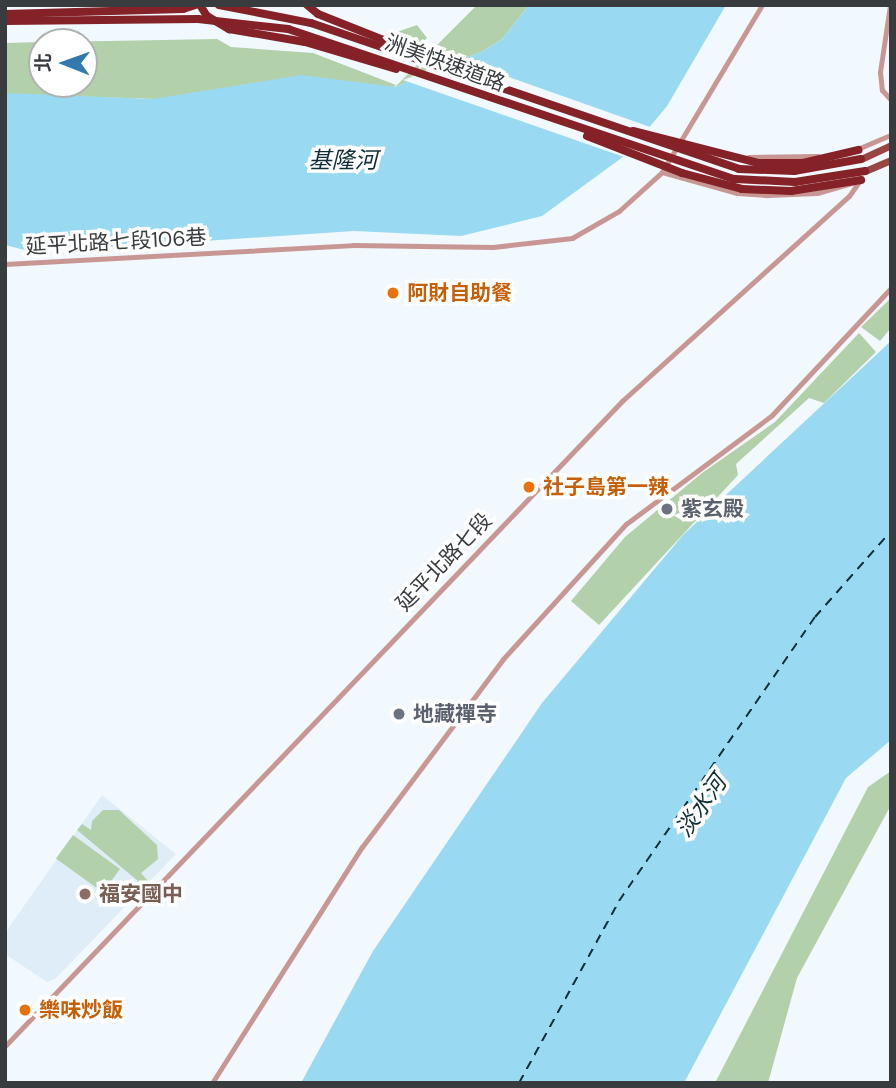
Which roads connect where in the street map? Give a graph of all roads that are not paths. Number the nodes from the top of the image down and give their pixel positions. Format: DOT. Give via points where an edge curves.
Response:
graph roads {
  1 [pos="198,5"];
  2 [pos="219,5"];
  3 [pos="307,5"];
  4 [pos="762,5"];
  5 [pos="890,5"];
  6 [pos="5,13"];
  7 [pos="5,21"];
  8 [pos="441,65"];
  9 [pos="465,89"];
  10 [pos="891,100"];
  11 [pos="891,135"];
  12 [pos="684,140"];
  13 [pos="891,145"];
  14 [pos="860,154"];
  15 [pos="891,160"];
  16 [pos="865,171"];
  17 [pos="662,172"];
  18 [pos="861,180"];
  19 [pos="795,186"];
  20 [pos="5,264"];
  21 [pos="891,288"];
  22 [pos="5,1046"];
  23 [pos="212,1083"];
  1 -- 6 [label="highway"];
  1 -- 9 [label="highway" via="229,29 305,42"];
  2 -- 8 [label="highway, 洲美快速道路" via="311,23"];
  3 -- 8 [label="highway"];
  4 -- 12 [label="street, 延平北路七段106巷"];
  5 -- 10 [label="street" via="880,72 882,90"];
  7 -- 9 [label="highway, 洲美快速道路" via="234,21 346,45"];
  8 -- 14 [label="highway, 洲美快速道路" via="624,131 643,131 730,159 794,167"];
  9 -- 19 [label="highway, 洲美快速道路" via="712,183 767,191"];
  11 -- 14 [label="street"];
  12 -- 14 [label="street" via="729,154 769,159"];
  12 -- 17 [label="street, 延平北路七段106巷"];
  13 -- 14 [label="main road"];
  14 -- 16 [label="street"];
  15 -- 16 [label="main road"];
  16 -- 18 [label="street, 延平北路七段"];
  16 -- 19 [label="highway"];
  17 -- 18 [label="street" via="737,193 768,195 817,193"];
  17 -- 20 [label="street, 延平北路七段106巷" via="619,211 572,237 493,247 354,245"];
  18 -- 19 [label="highway"];
  18 -- 22 [label="street, 延平北路七段" via="849,196 622,401"];
  21 -- 23 [label="street" via="772,415 626,524 503,659 362,847"];
}
